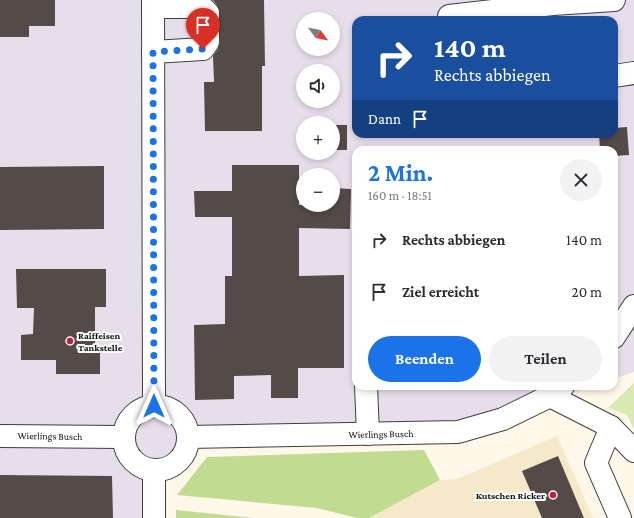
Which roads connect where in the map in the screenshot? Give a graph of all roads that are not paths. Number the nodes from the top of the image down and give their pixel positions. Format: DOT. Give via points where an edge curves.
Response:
graph roads {
  1 [pos="614,0"];
  2 [pos="153,3"];
  3 [pos="449,16"];
  4 [pos="153,52"];
  5 [pos="634,74"];
  6 [pos="618,76"];
  7 [pos="634,306"];
  8 [pos="618,331"];
  9 [pos="634,336"];
  10 [pos="618,337"];
  11 [pos="366,390"];
  12 [pos="556,391"];
  13 [pos="154,406"];
  14 [pos="611,427"];
  15 [pos="368,434"];
  16 [pos="0,436"];
  17 [pos="123,437"];
  18 [pos="188,437"];
  19 [pos="634,451"];
  20 [pos="154,470"];
  21 [pos="154,518"];
  22 [pos="620,518"];
  1 -- 3 [label="street"];
  2 -- 4 [label="street"];
  2 -- 4 [label="street" via="202,7 208,13 208,42 203,49"];
  4 -- 13 [label="street"];
  5 -- 6 [label="street"];
  7 -- 8 [label="street"];
  9 -- 10 [label="street"];
  11 -- 15 [label="street"];
  12 -- 14 [label="street"];
  12 -- 15 [label="street, Wierlings Busch" via="504,419 458,432"];
  13 -- 17 [label="street" via="133,415"];
  13 -- 18 [label="street" via="174,411 186,427"];
  14 -- 19 [label="street"];
  14 -- 22 [label="street" via="596,463"];
  15 -- 18 [label="street, Wierlings Busch"];
  16 -- 17 [label="street, Wierlings Busch"];
  17 -- 20 [label="street" via="132,460 142,467"];
  18 -- 20 [label="street" via="187,447 177,462 169,467"];
  20 -- 21 [label="street"];
}
